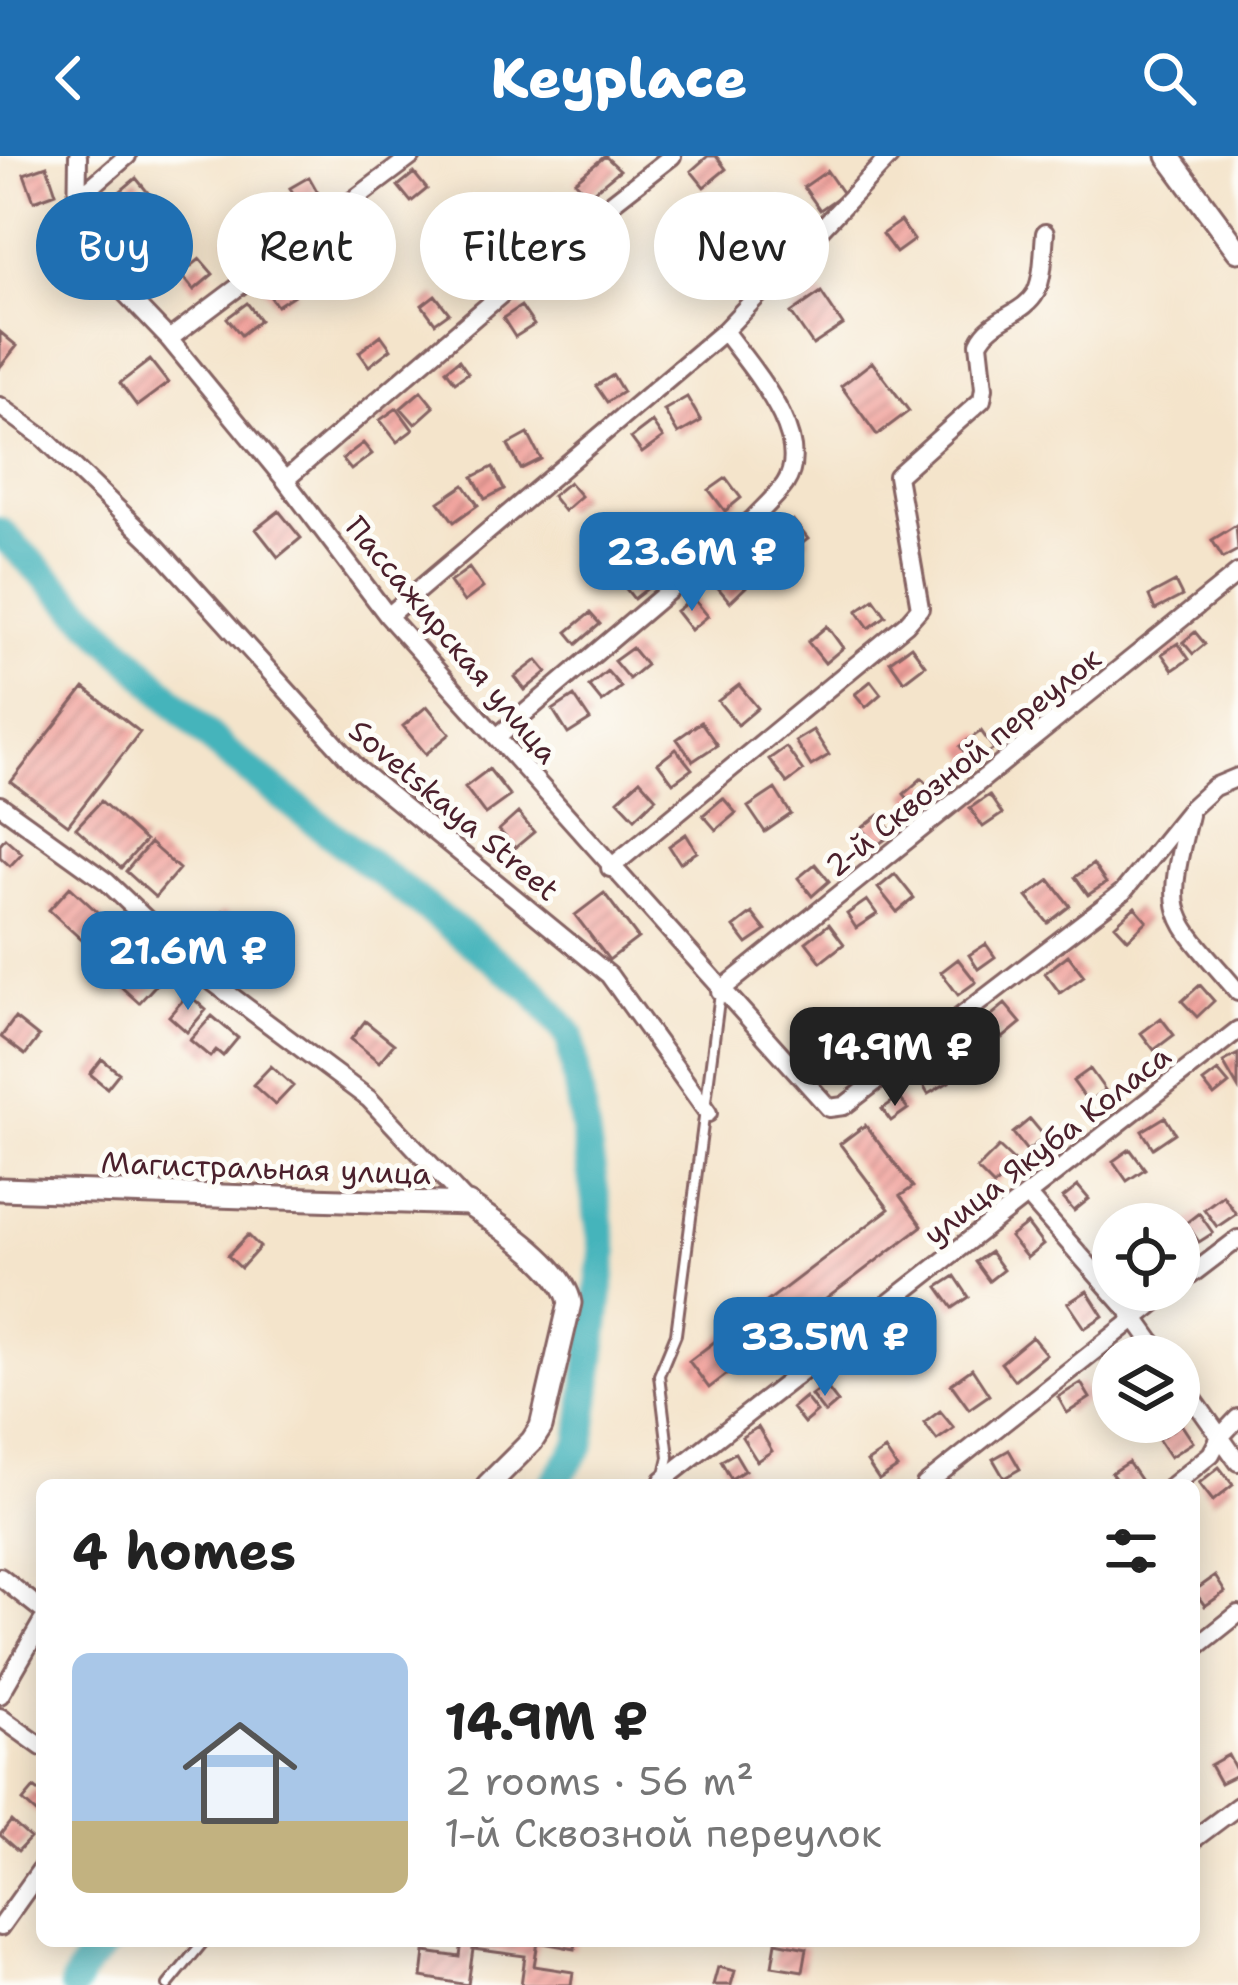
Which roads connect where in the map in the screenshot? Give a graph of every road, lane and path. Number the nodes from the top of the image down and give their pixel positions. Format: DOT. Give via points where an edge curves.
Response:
graph roads {
  1 [pos="78,156"];
  2 [pos="127,156"];
  3 [pos="412,156"];
  4 [pos="672,156"];
  5 [pos="890,156"];
  6 [pos="1168,156"];
  7 [pos="76,192"];
  8 [pos="85,192"];
  9 [pos="1045,233"];
  10 [pos="1238,251"];
  11 [pos="132,300"];
  12 [pos="724,331"];
  13 [pos="169,339"];
  14 [pos="0,406"];
  15 [pos="285,480"];
  16 [pos="1238,573"];
  17 [pos="388,616"];
  18 [pos="498,736"];
  19 [pos="1238,777"];
  20 [pos="1191,808"];
  21 [pos="3,813"];
  22 [pos="610,868"];
  23 [pos="720,991"];
  24 [pos="1238,992"];
  25 [pos="1238,1030"];
  26 [pos="708,1113"];
  27 [pos="0,1189"];
  28 [pos="1027,1195"];
  29 [pos="468,1204"];
  30 [pos="1238,1239"];
  31 [pos="1200,1268"];
  32 [pos="1144,1311"];
  33 [pos="1135,1318"];
  34 [pos="1147,1335"];
  35 [pos="1200,1409"];
  36 [pos="1238,1418"];
  37 [pos="1220,1437"];
  38 [pos="1238,1462"];
  39 [pos="494,1479"];
  40 [pos="661,1479"];
  41 [pos="664,1479"];
  42 [pos="933,1479"];
  43 [pos="1181,1479"];
  44 [pos="0,1577"];
  45 [pos="36,1605"];
  46 [pos="1238,1614"];
  47 [pos="36,1632"];
  48 [pos="1200,1644"];
  49 [pos="0,1695"];
  50 [pos="0,1717"];
  51 [pos="36,1743"];
  52 [pos="1238,1806"];
  53 [pos="1200,1834"];
  54 [pos="36,1876"];
  55 [pos="0,1927"];
  56 [pos="199,1947"];
  57 [pos="168,1985"];
  1 -- 7 [label="street, Пассажирская улица"];
  2 -- 8 [label="street"];
  3 -- 13 [label="street"];
  4 -- 15 [label="street"];
  5 -- 12 [label="street"];
  6 -- 10 [label="street"];
  9 -- 22 [label="street" via="1034,298 992,324 979,344 982,400 897,476 920,608"];
  11 -- 13 [label="street, Пассажирская улица"];
  12 -- 17 [label="street"];
  12 -- 18 [label="street" via="782,416 793,448 785,484"];
  13 -- 15 [label="street, Пассажирская улица"];
  14 -- 26 [label="street, Sovetskaya Street" via="46,439 155,545 359,770 608,975"];
  15 -- 17 [label="street, Пассажирская улица"];
  16 -- 23 [label="street, 2-й Сквозной переулок"];
  17 -- 18 [label="street, Пассажирская улица"];
  18 -- 22 [label="street, Пассажирская улица"];
  19 -- 20 [label="street"];
  20 -- 23 [label="street, Пассажирская улица" via="1123,892 838,1109"];
  20 -- 24 [label="street" via="1173,902 1180,924"];
  21 -- 29 [label="street" via="107,882 210,980 369,1099"];
  22 -- 23 [label="street, Пассажирская улица"];
  23 -- 26 [label="lane"];
  25 -- 28 [label="street, улица Якуба Коласа"];
  26 -- 40 [label="lane" via="676,1334 658,1375 669,1457"];
  27 -- 29 [label="street, Магистральная улица"];
  28 -- 33 [label="street"];
  28 -- 41 [label="street, улица Якуба Коласа"];
  29 -- 39 [label="street, Магистральная улица" via="512,1234 563,1285 570,1304 541,1427"];
  30 -- 31 [label="street"];
  32 -- 33 [label="street"];
  33 -- 34 [label="street"];
  33 -- 42 [label="street"];
  35 -- 37 [label="street"];
  36 -- 37 [label="street"];
  37 -- 38 [label="street"];
  37 -- 43 [label="street"];
  44 -- 45 [label="street"];
  46 -- 48 [label="street"];
  47 -- 49 [label="street"];
  50 -- 51 [label="street"];
  52 -- 53 [label="street"];
  54 -- 55 [label="street"];
  56 -- 57 [label="lane"];
}
